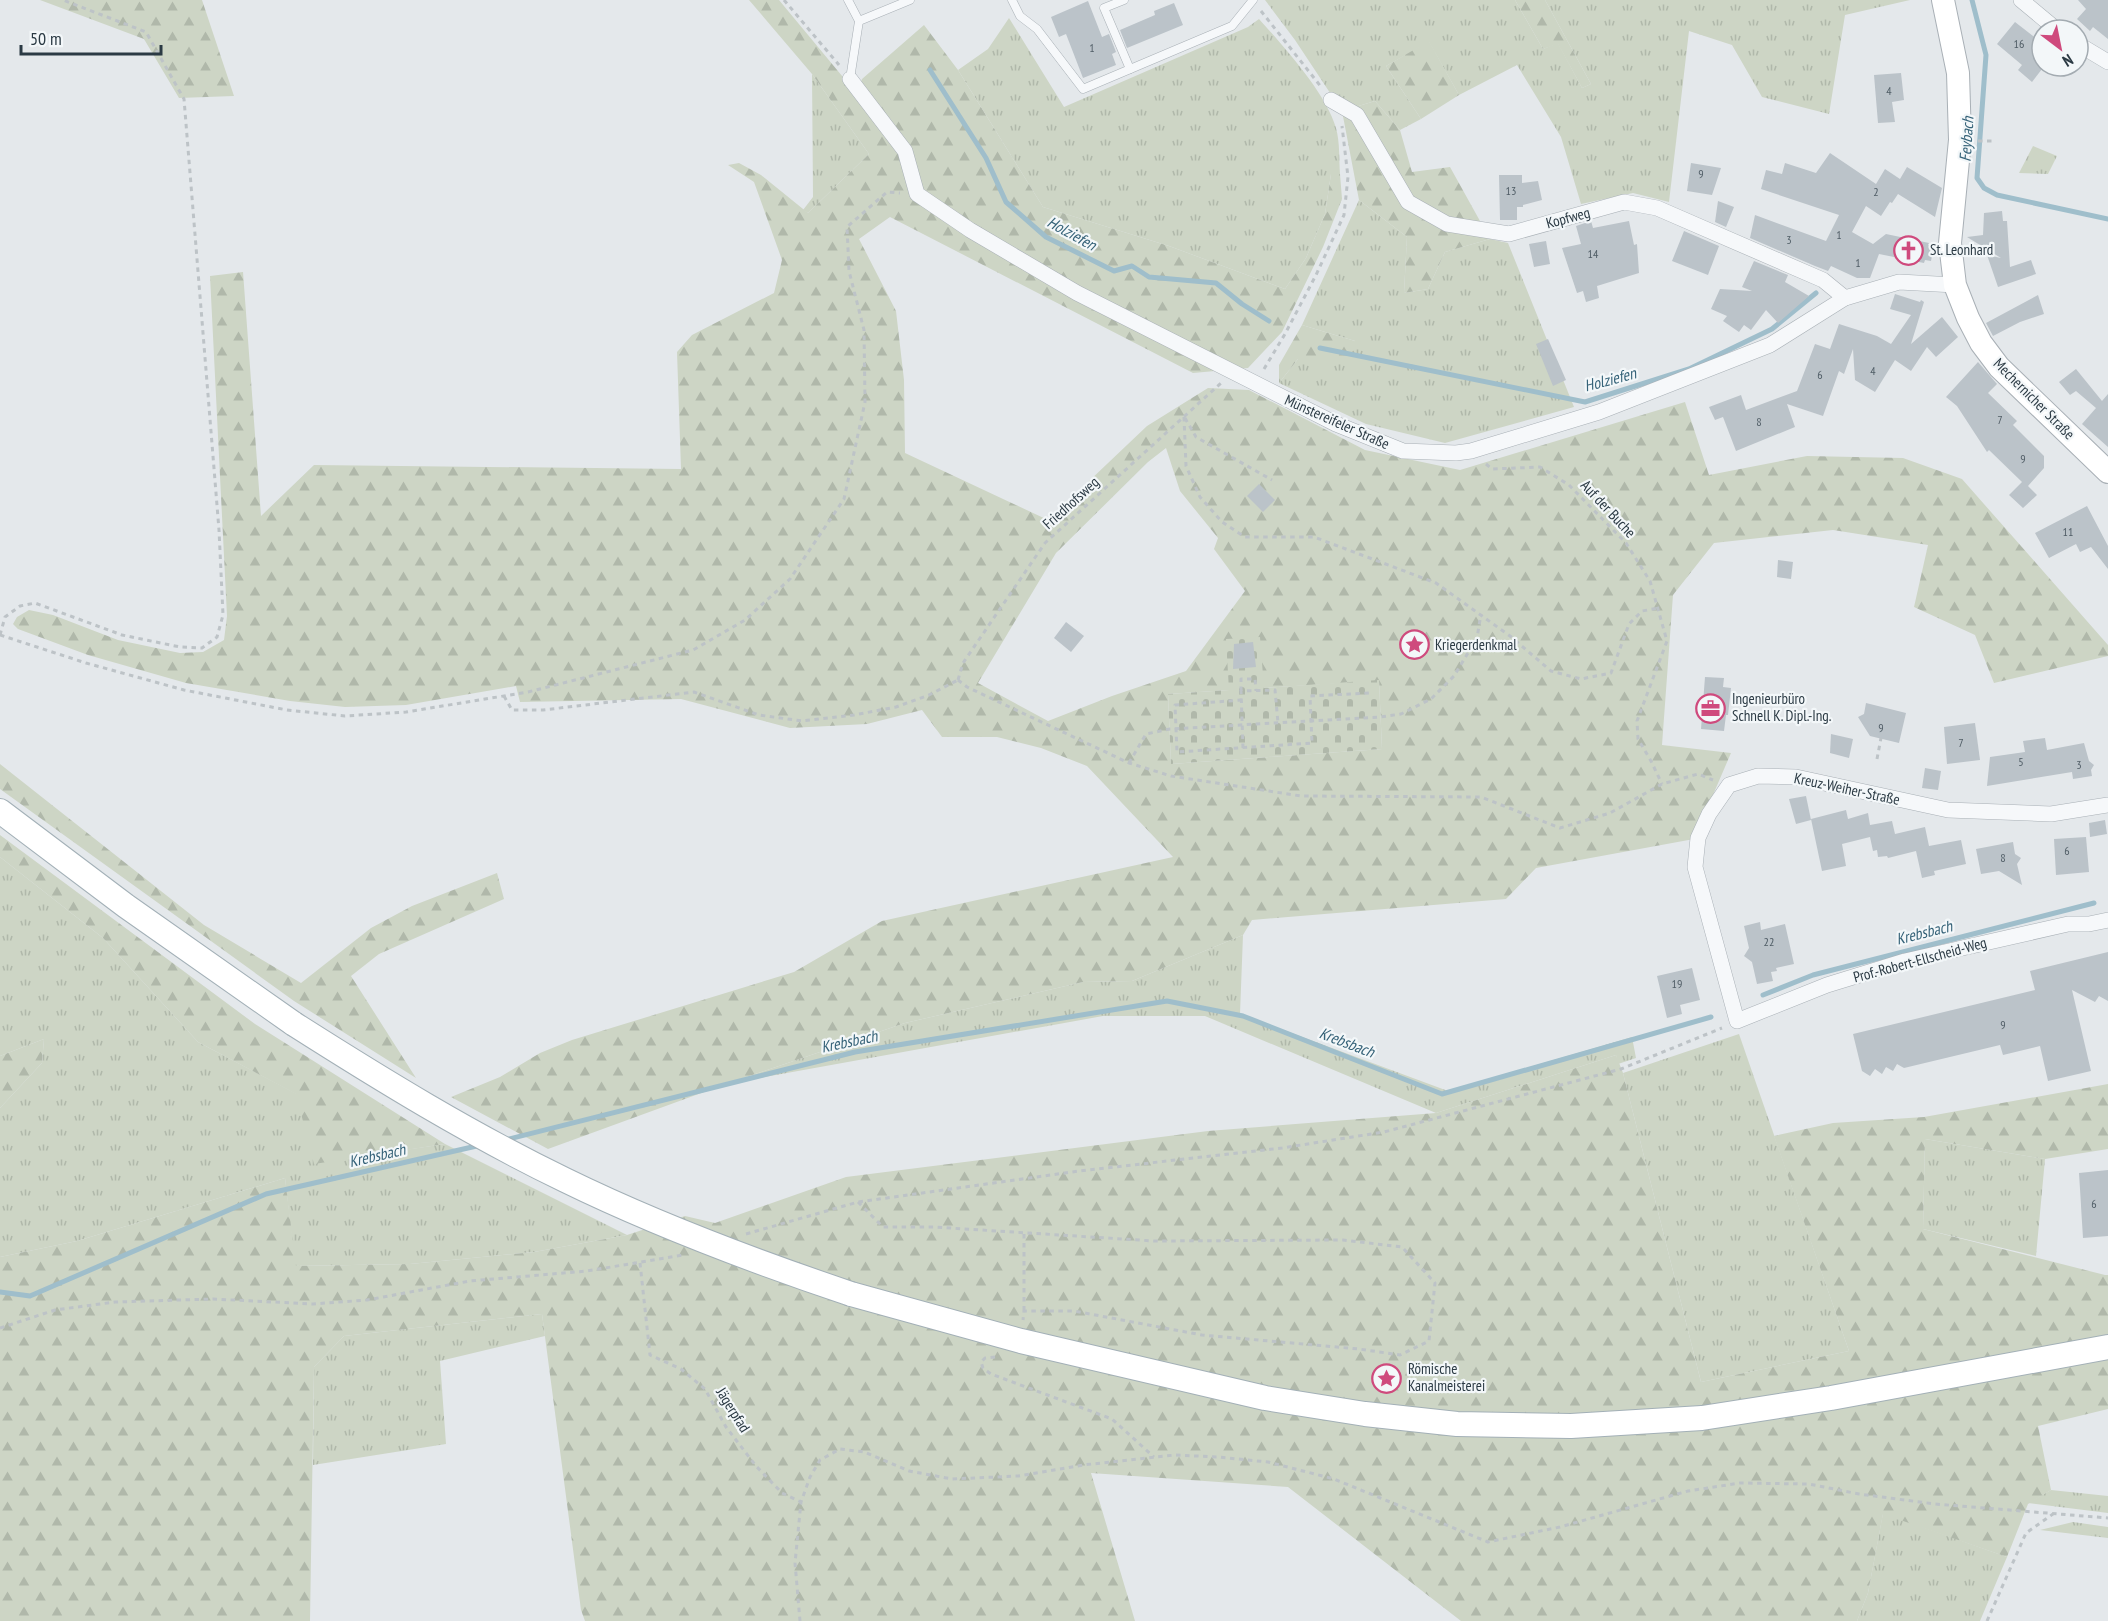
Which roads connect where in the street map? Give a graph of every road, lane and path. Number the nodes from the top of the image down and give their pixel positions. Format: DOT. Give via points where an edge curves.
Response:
graph roads {
  1 [pos="63,0"];
  2 [pos="784,0"];
  3 [pos="848,0"];
  4 [pos="910,0"];
  5 [pos="1012,0"];
  6 [pos="1124,0"];
  7 [pos="1252,0"];
  8 [pos="1943,0"];
  9 [pos="2021,0"];
  10 [pos="1259,8"];
  11 [pos="2043,18"];
  12 [pos="860,21"];
  13 [pos="2090,51"];
  14 [pos="2108,62"];
  15 [pos="1130,69"];
  16 [pos="850,79"];
  17 [pos="1331,100"];
  18 [pos="1974,141"];
  19 [pos="1994,141"];
  20 [pos="917,194"];
  21 [pos="1955,285"];
  22 [pos="1845,298"];
  23 [pos="1233,372"];
  24 [pos="1255,384"];
  25 [pos="1184,417"];
  26 [pos="1471,451"];
  27 [pos="2108,472"];
  28 [pos="1272,480"];
  29 [pos="1659,608"];
  30 [pos="1481,614"];
  31 [pos="0,635"];
  32 [pos="958,680"];
  33 [pos="1256,691"];
  34 [pos="1241,692"];
  35 [pos="1369,693"];
  36 [pos="504,696"];
  37 [pos="1242,700"];
  38 [pos="1311,722"];
  39 [pos="1278,723"];
  40 [pos="1243,725"];
  41 [pos="1176,729"];
  42 [pos="1881,738"];
  43 [pos="1243,748"];
  44 [pos="1877,759"];
  45 [pos="1129,763"];
  46 [pos="1662,784"];
  47 [pos="1729,785"];
  48 [pos="2108,805"];
  49 [pos="0,811"];
  50 [pos="2108,920"];
  51 [pos="1737,1022"];
  52 [pos="858,1202"];
  53 [pos="1023,1234"];
  54 [pos="740,1236"];
  55 [pos="684,1255"];
  56 [pos="640,1263"];
  57 [pos="1024,1311"];
  58 [pos="0,1328"];
  59 [pos="1021,1341"];
  60 [pos="2108,1347"];
  61 [pos="1154,1457"];
  62 [pos="801,1502"];
  63 [pos="2055,1514"];
  64 [pos="2108,1518"];
  65 [pos="800,1621"];
  66 [pos="1987,1621"];
  1 -- 31 [label="path" via="146,32 184,99 223,615 217,638 202,648 122,635 35,603 20,606 5,617"];
  2 -- 16 [label="path"];
  3 -- 12 [label="lane"];
  4 -- 12 [label="lane"];
  5 -- 15 [label="lane" via="1020,16 1037,28 1083,89"];
  6 -- 15 [label="lane" via="1104,8"];
  7 -- 15 [label="lane" via="1232,26"];
  8 -- 21 [label="main road, Mechernicher Straße" via="1958,73 1960,140 1950,243"];
  9 -- 11 [label="street"];
  10 -- 17 [label="path"];
  12 -- 16 [label="lane"];
  13 -- 14 [label="street"];
  16 -- 20 [label="street" via="905,152"];
  17 -- 22 [label="street, Kopfweg" via="1357,115 1408,202 1447,224 1509,234 1624,202 1657,207 1823,280"];
  17 -- 24 [label="path" via="1343,128 1348,177 1344,215 1285,334"];
  18 -- 19 [label="path"];
  20 -- 23 [label="street, Münstereifeler Straße" via="1077,293"];
  20 -- 36 [label="path" via="887,192 847,228 849,271 864,330 866,402 844,499 790,579 745,620 693,650"];
  21 -- 22 [label="street, Münstereifeler Straße" via="1899,282"];
  21 -- 27 [label="main road, Mechernicher Straße" via="1981,343 1999,367"];
  22 -- 26 [label="street, Münstereifeler Straße" via="1770,345 1599,412"];
  23 -- 24 [label="street, Münstereifeler Straße"];
  23 -- 25 [label="path, Friedhofsweg"];
  24 -- 26 [label="street, Münstereifeler Straße" via="1336,424 1403,451"];
  25 -- 28 [label="path" via="1196,437"];
  25 -- 30 [label="path" via="1186,466 1200,497 1222,522 1245,537 1314,537 1436,583"];
  25 -- 32 [label="path, Friedhofsweg" via="1045,543 963,663"];
  26 -- 29 [label="path, Auf der Buche" via="1492,469 1540,467 1569,485 1626,543 1650,581"];
  29 -- 30 [label="path" via="1642,612 1629,624 1611,673 1581,679 1551,671"];
  29 -- 46 [label="path, Auf der Buche" via="1667,641 1637,721 1638,739"];
  30 -- 38 [label="path" via="1478,638 1454,676 1431,699 1401,714"];
  31 -- 36 [label="path" via="184,690 287,710 345,716 406,712"];
  32 -- 36 [label="path" via="896,707 802,721 759,715 694,692 543,710 512,710"];
  32 -- 45 [label="path"];
  33 -- 34 [label="path"];
  33 -- 34 [label="path" via="1255,679 1241,680"];
  33 -- 39 [label="path" via="1275,690"];
  34 -- 37 [label="path"];
  35 -- 38 [label="path" via="1310,696"];
  37 -- 40 [label="path"];
  37 -- 41 [label="path" via="1175,705"];
  38 -- 39 [label="path"];
  38 -- 43 [label="path" via="1312,743"];
  39 -- 40 [label="path"];
  40 -- 41 [label="path"];
  40 -- 43 [label="path"];
  41 -- 43 [label="path" via="1177,752"];
  41 -- 45 [label="path" via="1146,734"];
  42 -- 44 [label="path"];
  45 -- 46 [label="path" via="1171,776 1301,796 1481,797 1560,828 1610,813"];
  46 -- 47 [label="path" via="1698,774"];
  47 -- 48 [label="street, Kreuz-Weiher-Straße" via="1758,776 1796,777 1948,810 2051,814"];
  47 -- 51 [label="street" via="1698,838 1695,867"];
  49 -- 59 [label="main road, bridge" via="126,906 294,1024 473,1133 564,1180 701,1241 851,1294"];
  50 -- 51 [label="street, Prof.-Robert-Ellscheid-Weg" via="2068,924 1905,961 1827,985"];
  51 -- 52 [label="path" via="1621,1069 1384,1132"];
  52 -- 53 [label="path" via="883,1227"];
  52 -- 54 [label="path"];
  53 -- 57 [label="path"];
  53 -- 57 [label="path" via="1154,1241 1343,1240 1402,1247 1435,1283 1429,1341 1400,1355 1202,1335 1074,1311"];
  55 -- 56 [label="path"];
  56 -- 58 [label="path" via="470,1281 367,1300 115,1302 55,1310"];
  56 -- 62 [label="path, Jägerpfad" via="650,1355 681,1370 705,1389 726,1427 756,1466 782,1493"];
  57 -- 59 [label="path"];
  59 -- 60 [label="main road" via="1313,1407 1457,1424 1516,1426 1702,1418"];
  59 -- 61 [label="path" via="1016,1351 985,1358 981,1362 983,1368 1112,1419"];
  61 -- 62 [label="path" via="1018,1476 952,1479 909,1471 864,1452 840,1449 820,1460"];
  61 -- 63 [label="path" via="1268,1462 1334,1479 1488,1542 1560,1527 1688,1491 1740,1483 1809,1484 1935,1504"];
  62 -- 65 [label="path" via="795,1563"];
  63 -- 64 [label="path"];
  63 -- 66 [label="path" via="2026,1533"];
}
